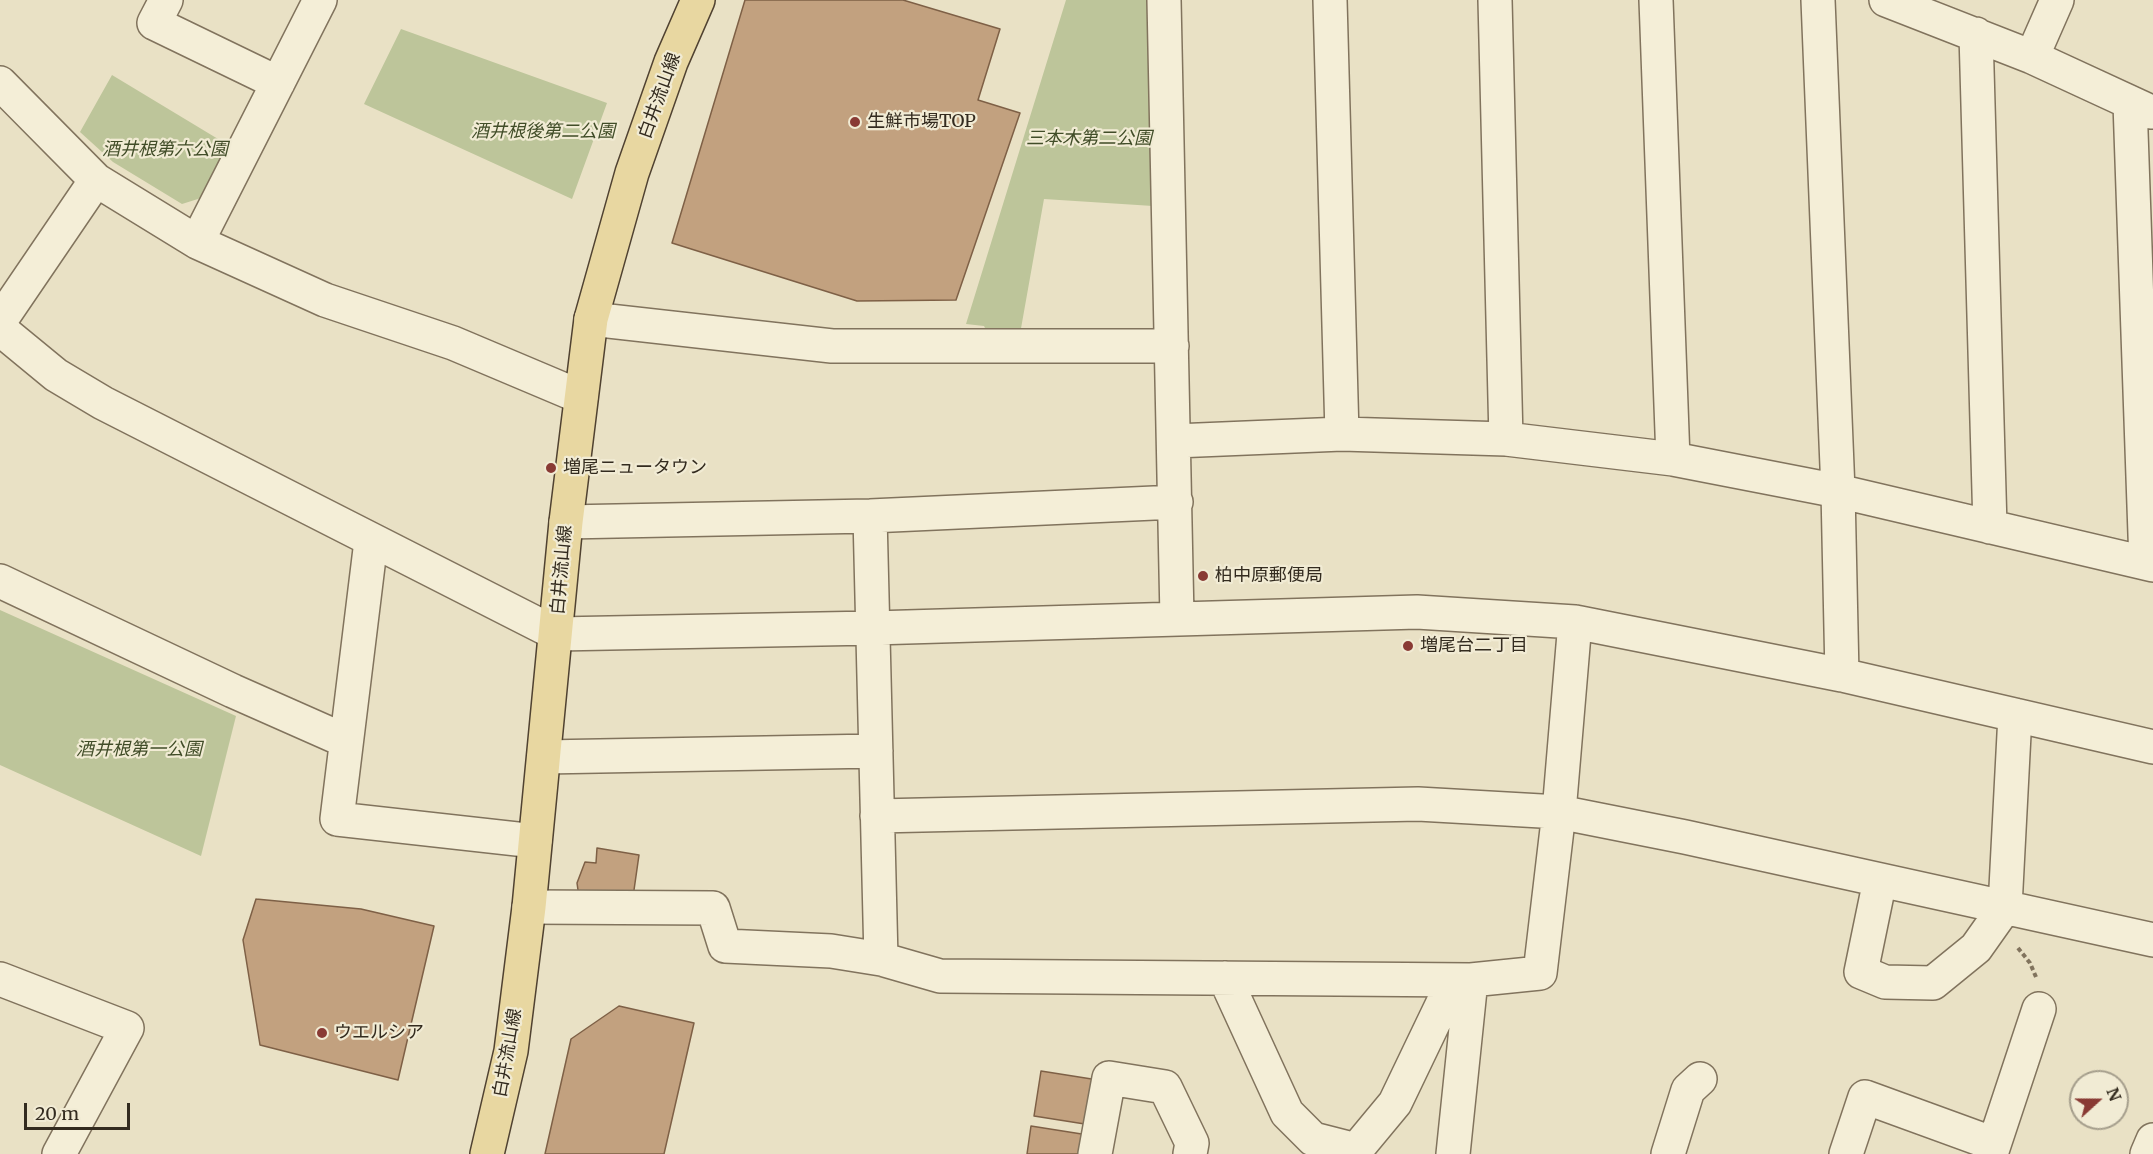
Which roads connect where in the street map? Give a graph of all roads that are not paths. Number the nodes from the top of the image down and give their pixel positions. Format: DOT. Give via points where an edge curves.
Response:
graph roads {
  1 [pos="166,0"];
  2 [pos="320,0"];
  3 [pos="699,0"];
  4 [pos="1164,0"];
  5 [pos="1330,0"];
  6 [pos="1495,0"];
  7 [pos="1656,0"];
  8 [pos="1818,0"];
  9 [pos="1886,0"];
  10 [pos="2057,0"];
  11 [pos="1976,34"];
  12 [pos="2032,57"];
  13 [pos="0,83"];
  14 [pos="278,83"];
  15 [pos="2142,108"];
  16 [pos="96,180"];
  17 [pos="196,242"];
  18 [pos="2145,282"];
  19 [pos="591,319"];
  20 [pos="0,321"];
  21 [pos="0,329"];
  22 [pos="1172,346"];
  23 [pos="581,397"];
  24 [pos="1342,434"];
  25 [pos="1506,439"];
  26 [pos="1175,441"];
  27 [pos="1673,459"];
  28 [pos="1838,490"];
  29 [pos="1176,502"];
  30 [pos="870,516"];
  31 [pos="566,522"];
  32 [pos="1990,527"];
  33 [pos="371,541"];
  34 [pos="2150,564"];
  35 [pos="0,581"];
  36 [pos="1177,618"];
  37 [pos="1575,622"];
  38 [pos="873,628"];
  39 [pos="557,634"];
  40 [pos="1842,675"];
  41 [pos="2014,715"];
  42 [pos="346,741"];
  43 [pos="2153,747"];
  44 [pos="876,751"];
  45 [pos="544,757"];
  46 [pos="1559,812"];
  47 [pos="877,816"];
  48 [pos="535,841"];
  49 [pos="1880,880"];
  50 [pos="529,907"];
  51 [pos="2001,914"];
  52 [pos="2153,940"];
  53 [pos="881,959"];
  54 [pos="1225,978"];
  55 [pos="0,979"];
  56 [pos="1462,980"];
  57 [pos="2039,1009"];
  58 [pos="1700,1079"];
  59 [pos="2153,1140"];
  60 [pos="1992,1149"];
  61 [pos="58,1154"];
  62 [pos="487,1154"];
  63 [pos="1095,1154"];
  64 [pos="1190,1154"];
  65 [pos="1453,1154"];
  66 [pos="1668,1154"];
  67 [pos="1846,1154"];
  68 [pos="2147,1154"];
  1 -- 14 [label="street" via="154,22"];
  2 -- 14 [label="street"];
  3 -- 19 [label="main road, 白井流山線" via="671,62 632,173"];
  4 -- 22 [label="street"];
  5 -- 24 [label="street"];
  6 -- 25 [label="street"];
  7 -- 27 [label="street"];
  8 -- 28 [label="street"];
  9 -- 11 [label="street"];
  10 -- 12 [label="street"];
  11 -- 12 [label="street"];
  11 -- 32 [label="street"];
  12 -- 15 [label="street"];
  13 -- 16 [label="street"];
  14 -- 17 [label="street"];
  15 -- 18 [label="street"];
  16 -- 17 [label="street"];
  16 -- 20 [label="street"];
  17 -- 23 [label="street" via="325,300 453,343"];
  18 -- 34 [label="street"];
  19 -- 22 [label="street" via="832,346"];
  19 -- 23 [label="main road, 白井流山線"];
  21 -- 33 [label="street" via="56,375 103,403"];
  22 -- 26 [label="street"];
  23 -- 31 [label="main road, 白井流山線"];
  24 -- 25 [label="street"];
  24 -- 26 [label="street"];
  25 -- 27 [label="street"];
  26 -- 29 [label="street"];
  27 -- 28 [label="street"];
  28 -- 32 [label="street"];
  28 -- 40 [label="street"];
  29 -- 30 [label="street"];
  29 -- 36 [label="street"];
  30 -- 31 [label="street"];
  30 -- 38 [label="street"];
  31 -- 39 [label="main road, 白井流山線"];
  32 -- 34 [label="street"];
  33 -- 39 [label="street"];
  33 -- 42 [label="street"];
  35 -- 42 [label="street"];
  36 -- 37 [label="street" via="1417,612"];
  36 -- 38 [label="street"];
  37 -- 40 [label="street"];
  37 -- 46 [label="street"];
  38 -- 39 [label="street"];
  38 -- 44 [label="street"];
  39 -- 45 [label="main road, 白井流山線"];
  40 -- 41 [label="street"];
  41 -- 43 [label="street"];
  41 -- 51 [label="street"];
  42 -- 48 [label="street" via="337,819"];
  44 -- 45 [label="street"];
  44 -- 47 [label="street"];
  45 -- 48 [label="main road, 白井流山線"];
  46 -- 47 [label="street" via="1418,804"];
  46 -- 49 [label="street"];
  46 -- 56 [label="street" via="1540,973"];
  47 -- 53 [label="street"];
  48 -- 50 [label="main road, 白井流山線"];
  49 -- 51 [label="street"];
  49 -- 51 [label="street" via="1861,972 1885,982 1933,982 1976,948"];
  50 -- 53 [label="street" via="713,908 725,946 831,951"];
  50 -- 62 [label="main road, 白井流山線" via="512,1051"];
  51 -- 52 [label="street"];
  53 -- 54 [label="street" via="940,976"];
  54 -- 56 [label="street"];
  54 -- 56 [label="street" via="1287,1113 1313,1139 1356,1150 1395,1103"];
  55 -- 61 [label="street" via="127,1028"];
  56 -- 65 [label="street"];
  57 -- 60 [label="street"];
  58 -- 66 [label="street" via="1688,1090"];
  59 -- 68 [label="street"];
  60 -- 67 [label="street" via="1865,1097"];
  63 -- 64 [label="street" via="1109,1078 1165,1087 1192,1143"];
}
